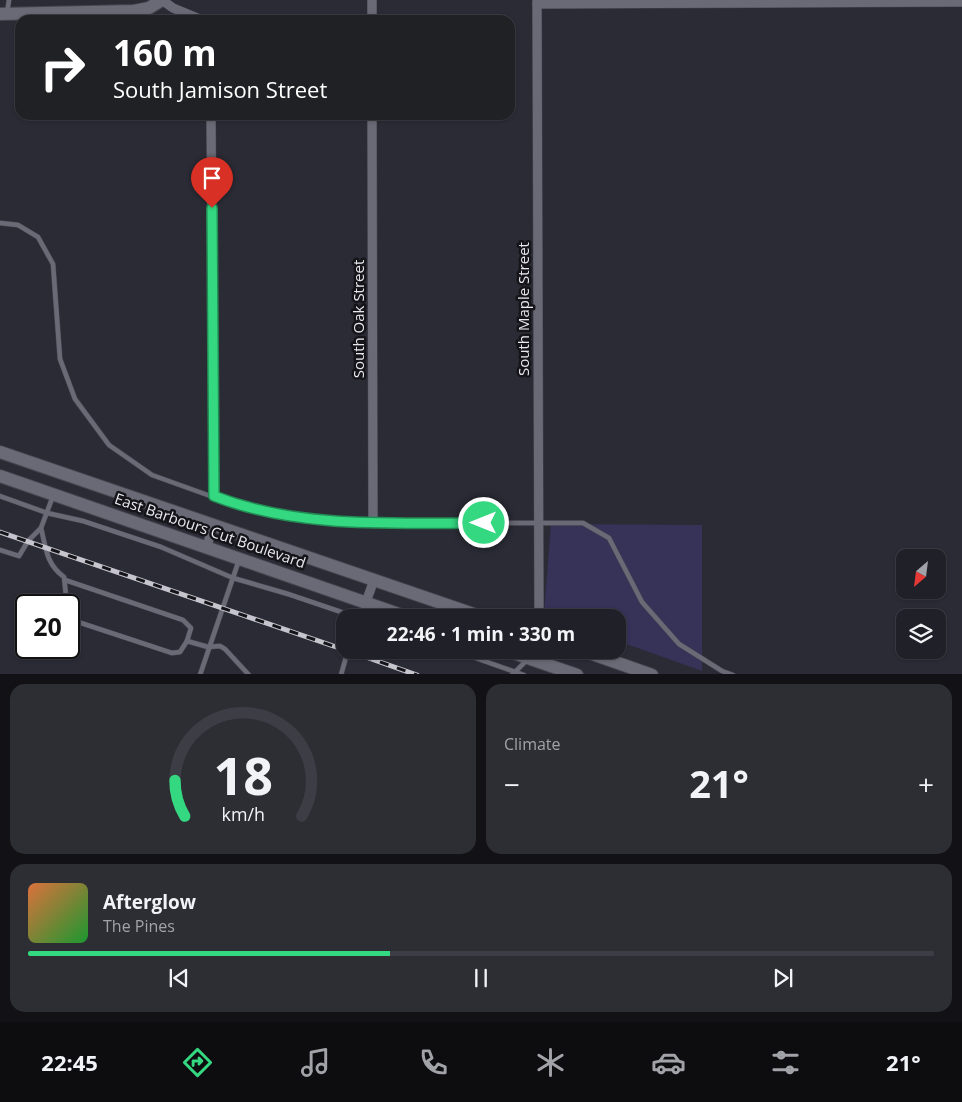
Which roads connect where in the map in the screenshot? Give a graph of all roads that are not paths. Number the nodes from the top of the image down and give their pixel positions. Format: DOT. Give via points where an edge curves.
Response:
graph roads {
  1 [pos="10,0"];
  2 [pos="162,0"];
  3 [pos="372,0"];
  4 [pos="958,1"];
  5 [pos="537,2"];
  6 [pos="3,14"];
  7 [pos="190,15"];
  8 [pos="372,15"];
  9 [pos="211,120"];
  10 [pos="372,120"];
  11 [pos="0,223"];
  12 [pos="0,452"];
  13 [pos="61,472"];
  14 [pos="0,476"];
  15 [pos="53,494"];
  16 [pos="0,496"];
  17 [pos="214,496"];
  18 [pos="47,512"];
  19 [pos="374,523"];
  20 [pos="213,524"];
  21 [pos="539,524"];
  22 [pos="41,528"];
  23 [pos="206,547"];
  24 [pos="0,550"];
  25 [pos="240,558"];
  26 [pos="233,578"];
  27 [pos="65,580"];
  28 [pos="374,580"];
  29 [pos="66,594"];
  30 [pos="366,602"];
  31 [pos="363,609"];
  32 [pos="385,609"];
  33 [pos="459,609"];
  34 [pos="539,609"];
  35 [pos="336,610"];
  36 [pos="80,623"];
  37 [pos="187,641"];
  38 [pos="208,647"];
  39 [pos="345,659"];
  40 [pos="477,659"];
  41 [pos="527,659"];
  42 [pos="542,659"];
  43 [pos="608,659"];
  44 [pos="514,673"];
  45 [pos="200,674"];
  46 [pos="249,674"];
  47 [pos="341,674"];
  48 [pos="524,674"];
  49 [pos="577,674"];
  50 [pos="652,674"];
  51 [pos="733,674"];
  1 -- 6 [label="lane"];
  2 -- 6 [label="street" via="150,8 134,12"];
  2 -- 7 [label="street"];
  3 -- 8 [label="street"];
  4 -- 5 [label="street"];
  5 -- 21 [label="street, South Maple Street"];
  9 -- 17 [label="street"];
  10 -- 19 [label="street, South Oak Street"];
  11 -- 17 [label="lane" via="18,225 38,237 53,264 60,359 75,399 109,445 152,475"];
  12 -- 13 [label="street, East Barbours Cut Boulevard"];
  13 -- 15 [label="street"];
  13 -- 20 [label="street, East Barbours Cut Boulevard"];
  14 -- 15 [label="street, East Barbours Cut Boulevard"];
  15 -- 18 [label="lane"];
  15 -- 23 [label="street, East Barbours Cut Boulevard"];
  16 -- 18 [label="lane"];
  17 -- 19 [label="lane" via="291,517"];
  18 -- 22 [label="lane"];
  18 -- 26 [label="lane" via="161,547"];
  19 -- 21 [label="lane"];
  20 -- 23 [label="street"];
  20 -- 28 [label="street, East Barbours Cut Boulevard"];
  21 -- 34 [label="street, South Maple Street"];
  21 -- 51 [label="lane" via="583,523 609,538 642,602 679,644 722,671"];
  22 -- 24 [label="lane" via="19,556"];
  22 -- 27 [label="lane" via="50,562"];
  23 -- 25 [label="street, East Barbours Cut Boulevard"];
  25 -- 26 [label="lane"];
  25 -- 30 [label="street, East Barbours Cut Boulevard"];
  26 -- 35 [label="lane"];
  26 -- 38 [label="lane"];
  27 -- 29 [label="lane"];
  27 -- 37 [label="lane" via="183,620 191,628"];
  28 -- 30 [label="street"];
  28 -- 33 [label="street, East Barbours Cut Boulevard"];
  30 -- 31 [label="lane"];
  30 -- 32 [label="street, East Barbours Cut Boulevard"];
  36 -- 37 [label="lane" via="172,653 180,652"];
  37 -- 38 [label="lane"];
  38 -- 45 [label="lane"];
  38 -- 46 [label="lane" via="220,646"];
  39 -- 47 [label="lane"];
  40 -- 44 [label="lane"];
  41 -- 44 [label="lane"];
  42 -- 49 [label="street"];
  43 -- 50 [label="street"];
  44 -- 48 [label="lane"];
}
